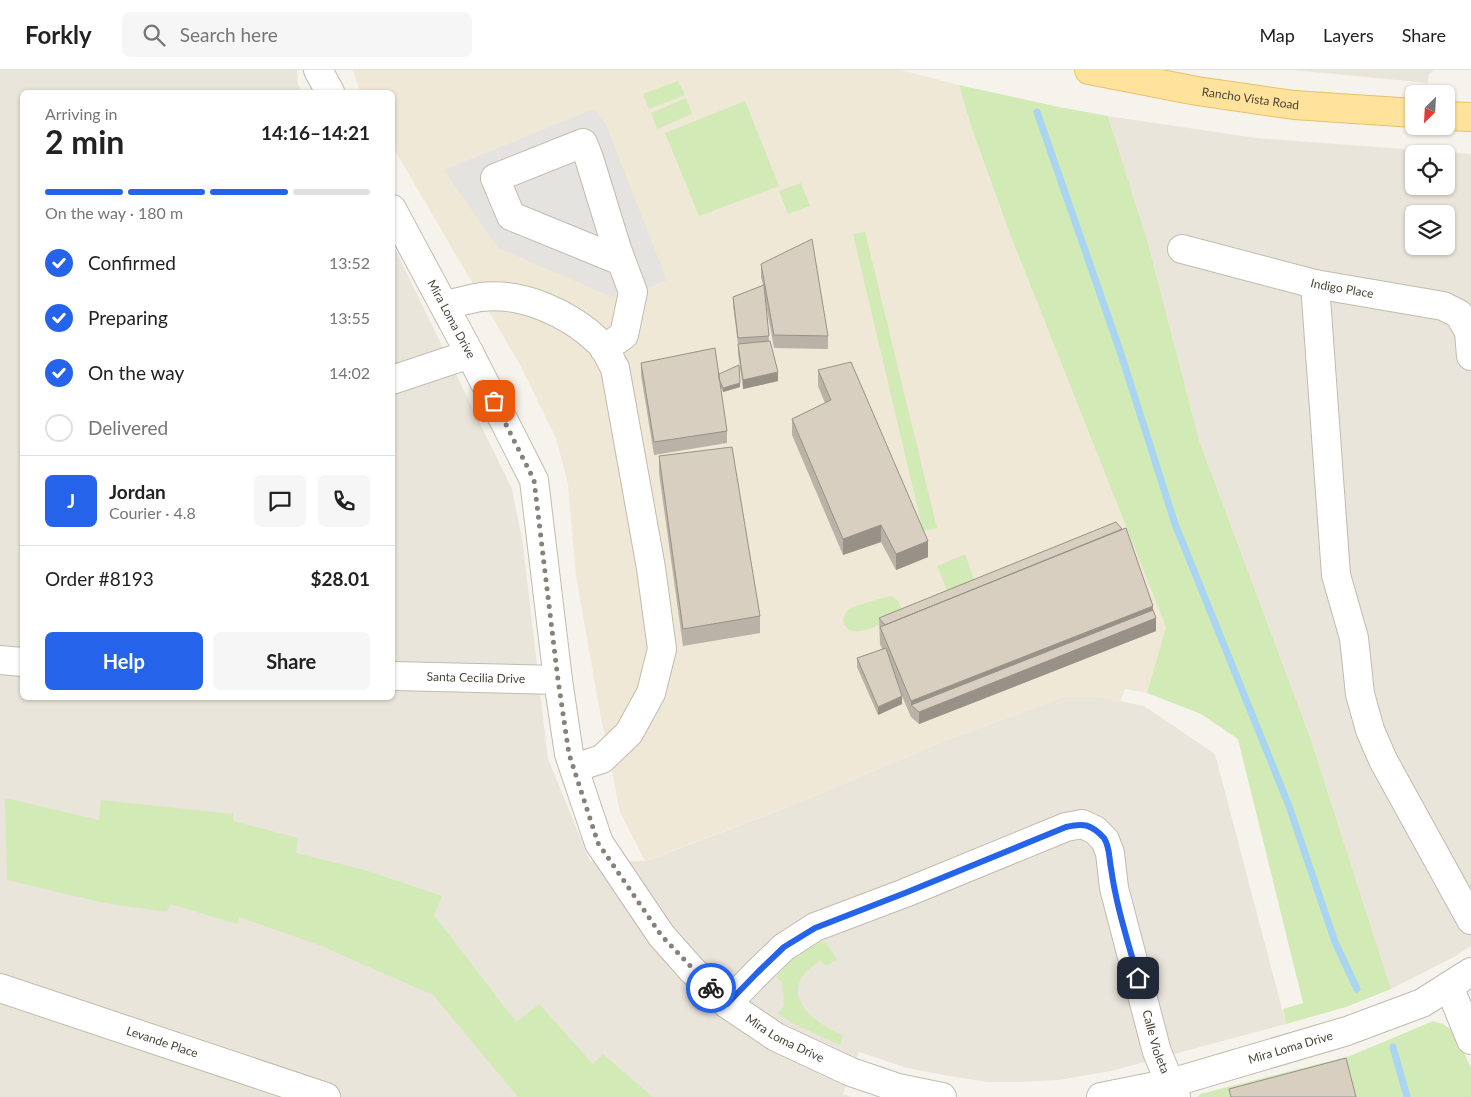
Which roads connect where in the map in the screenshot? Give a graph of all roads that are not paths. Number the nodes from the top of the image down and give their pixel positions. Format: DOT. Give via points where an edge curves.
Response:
graph roads {
  1 [pos="318,70"];
  2 [pos="1093,70"];
  3 [pos="329,90"];
  4 [pos="1405,112"];
  5 [pos="1455,116"];
  6 [pos="1471,117"];
  7 [pos="395,215"];
  8 [pos="1182,249"];
  9 [pos="622,261"];
  10 [pos="1315,284"];
  11 [pos="444,305"];
  12 [pos="604,349"];
  13 [pos="470,354"];
  14 [pos="1471,356"];
  15 [pos="395,379"];
  16 [pos="0,660"];
  17 [pos="20,662"];
  18 [pos="395,676"];
  19 [pos="558,680"];
  20 [pos="574,768"];
  21 [pos="1471,920"];
  22 [pos="1460,979"];
  23 [pos="0,988"];
  24 [pos="727,1004"];
  25 [pos="1471,1040"];
  26 [pos="1174,1090"];
  27 [pos="326,1097"];
  28 [pos="942,1097"];
  29 [pos="1101,1097"];
  1 -- 3 [label="street"];
  2 -- 4 [label="main road, Rancho Vista Road" via="1197,91 1294,105"];
  5 -- 6 [label="main road"];
  7 -- 11 [label="street, Mira Loma Drive"];
  8 -- 10 [label="street, Indigo Place"];
  9 -- 9 [label="street" via="582,143 495,178 511,216"];
  9 -- 12 [label="street" via="633,292 624,335"];
  10 -- 14 [label="street, Indigo Place" via="1443,306 1459,314 1466,326"];
  10 -- 21 [label="street" via="1336,576 1354,638 1360,694 1383,760"];
  11 -- 12 [label="street" via="482,297 509,298 537,305 568,317"];
  11 -- 13 [label="street, Mira Loma Drive"];
  12 -- 20 [label="street" via="615,368 662,649 652,693 629,734 602,759"];
  13 -- 15 [label="street"];
  13 -- 19 [label="street, Mira Loma Drive" via="534,480"];
  16 -- 17 [label="street"];
  18 -- 19 [label="street, Santa Cecilia Drive"];
  19 -- 20 [label="street, Mira Loma Drive"];
  20 -- 24 [label="street, Mira Loma Drive" via="598,843 661,935"];
  22 -- 25 [label="street"];
  22 -- 26 [label="street, Mira Loma Drive" via="1422,1003"];
  23 -- 27 [label="street, Levande Place"];
  24 -- 26 [label="street, Calle Violeta" via="784,947 815,928 1066,827 1082,824 1105,840 1110,853 1114,888 1157,1052"];
  24 -- 28 [label="street, Mira Loma Drive" via="776,1037 851,1072 898,1088"];
  26 -- 29 [label="street, Mira Loma Drive"];
}
